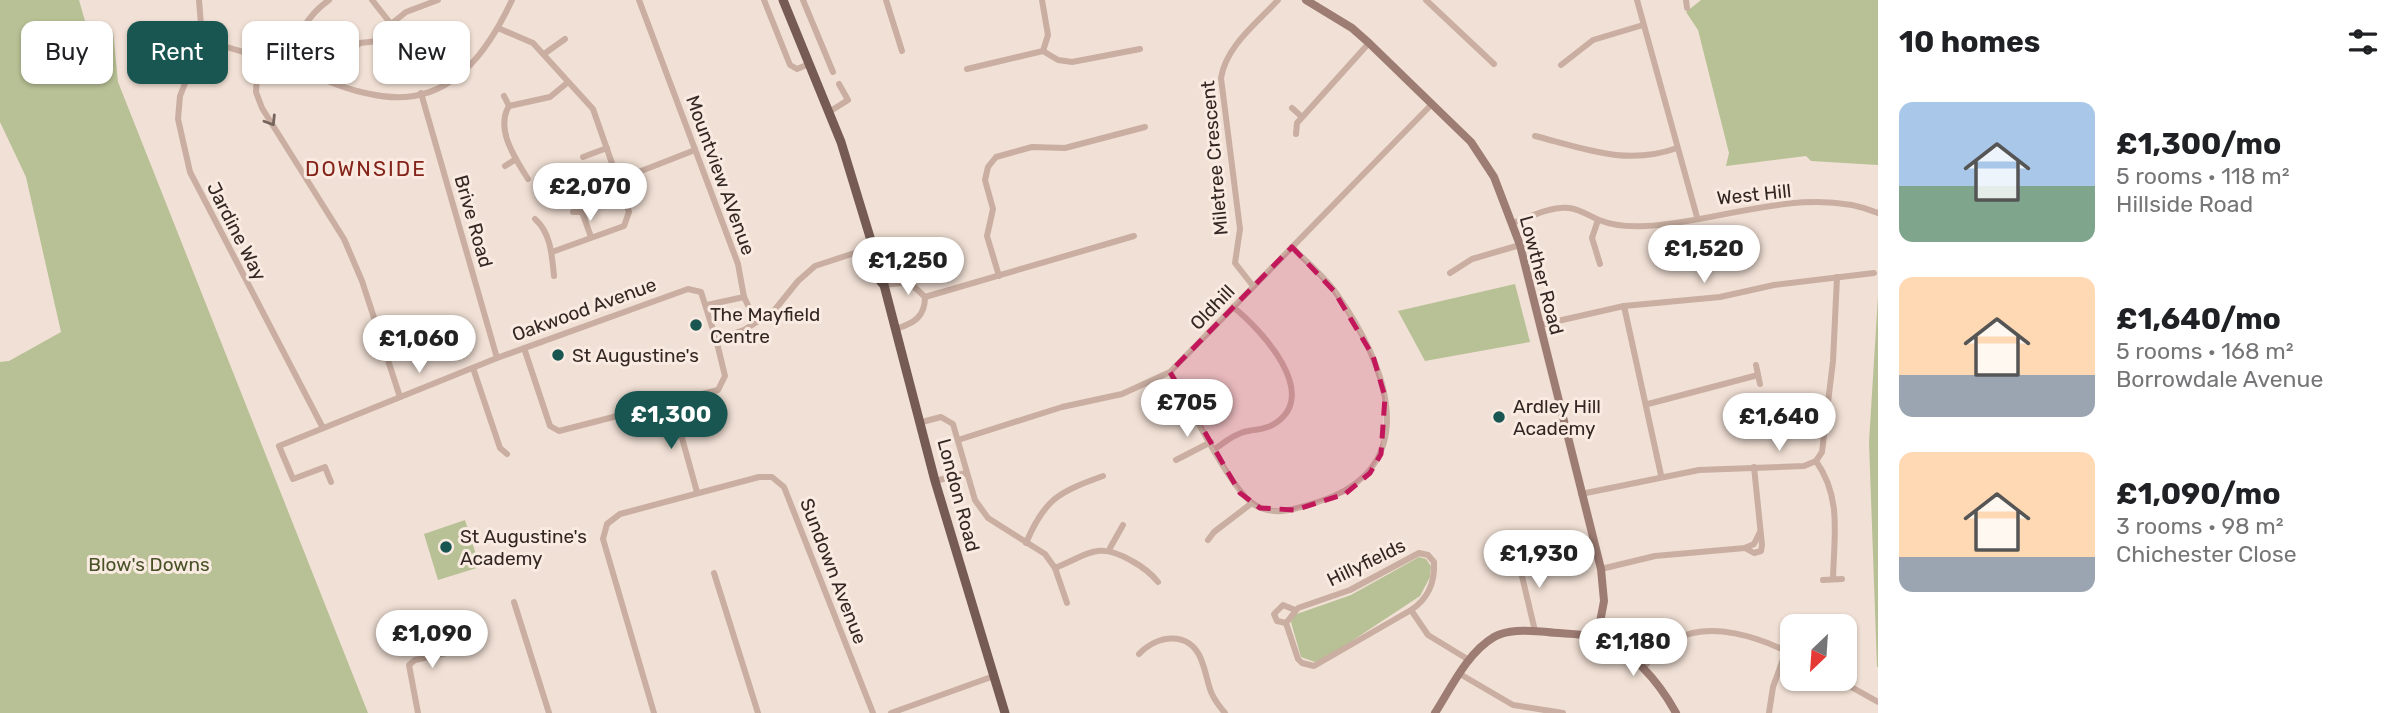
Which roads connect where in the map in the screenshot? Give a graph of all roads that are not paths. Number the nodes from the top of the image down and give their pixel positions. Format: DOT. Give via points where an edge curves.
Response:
graph roads {
  1 [pos="199,0"];
  2 [pos="329,0"];
  3 [pos="372,0"];
  4 [pos="439,0"];
  5 [pos="512,0"];
  6 [pos="639,0"];
  7 [pos="764,0"];
  8 [pos="783,0"];
  9 [pos="803,0"];
  10 [pos="886,0"];
  11 [pos="1042,0"];
  12 [pos="1279,0"];
  13 [pos="1306,0"];
  14 [pos="1426,0"];
  15 [pos="1637,0"];
  16 [pos="201,21"];
  17 [pos="307,21"];
  18 [pos="388,21"];
  19 [pos="398,21"];
  20 [pos="1643,25"];
  21 [pos="498,28"];
  22 [pos="565,38"];
  23 [pos="1369,43"];
  24 [pos="1140,49"];
  25 [pos="902,51"];
  26 [pos="1043,51"];
  27 [pos="544,54"];
  28 [pos="809,64"];
  29 [pos="1494,64"];
  30 [pos="1561,65"];
  31 [pos="967,69"];
  32 [pos="833,72"];
  33 [pos="567,83"];
  34 [pos="839,83"];
  35 [pos="184,84"];
  36 [pos="256,84"];
  37 [pos="341,84"];
  38 [pos="421,93"];
  39 [pos="504,96"];
  40 [pos="1432,104"];
  41 [pos="509,106"];
  42 [pos="1293,108"];
  43 [pos="829,112"];
  44 [pos="1303,117"];
  45 [pos="1145,127"];
  46 [pos="1296,134"];
  47 [pos="1535,136"];
  48 [pos="607,148"];
  49 [pos="1677,148"];
  50 [pos="695,150"];
  51 [pos="583,158"];
  52 [pos="516,159"];
  53 [pos="505,166"];
  54 [pos="528,178"];
  55 [pos="618,180"];
  56 [pos="586,203"];
  57 [pos="573,212"];
  58 [pos="582,212"];
  59 [pos="1878,214"];
  60 [pos="1697,217"];
  61 [pos="535,219"];
  62 [pos="1598,220"];
  63 [pos="1513,223"];
  64 [pos="1134,236"];
  65 [pos="591,237"];
  66 [pos="1520,245"];
  67 [pos="873,247"];
  68 [pos="1292,247"];
  69 [pos="552,252"];
  70 [pos="1600,264"];
  71 [pos="1450,273"];
  72 [pos="1874,273"];
  73 [pos="554,276"];
  74 [pos="999,276"];
  75 [pos="1837,277"];
  76 [pos="884,285"];
  77 [pos="1254,286"];
  78 [pos="744,297"];
  79 [pos="925,297"];
  80 [pos="707,305"];
  81 [pos="1624,306"];
  82 [pos="1233,307"];
  83 [pos="756,322"];
  84 [pos="1540,325"];
  85 [pos="896,329"];
  86 [pos="716,339"];
  87 [pos="524,348"];
  88 [pos="497,358"];
  89 [pos="1756,365"];
  90 [pos="473,368"];
  91 [pos="1170,372"];
  92 [pos="1758,375"];
  93 [pos="1760,384"];
  94 [pos="400,397"];
  95 [pos="672,402"];
  96 [pos="1648,404"];
  97 [pos="922,422"];
  98 [pos="323,428"];
  99 [pos="958,440"];
  100 [pos="1213,445"];
  101 [pos="507,454"];
  102 [pos="1177,460"];
  103 [pos="1816,461"];
  104 [pos="1754,467"];
  105 [pos="966,473"];
  106 [pos="1661,475"];
  107 [pos="1103,476"];
  108 [pos="936,481"];
  109 [pos="331,482"];
  110 [pos="697,492"];
  111 [pos="1581,494"];
  112 [pos="1252,503"];
  113 [pos="1123,525"];
  114 [pos="1208,541"];
  115 [pos="1026,543"];
  116 [pos="1110,548"];
  117 [pos="1517,555"];
  118 [pos="1055,568"];
  119 [pos="1601,569"];
  120 [pos="714,573"];
  121 [pos="1833,579"];
  122 [pos="1842,579"];
  123 [pos="1823,580"];
  124 [pos="1158,582"];
  125 [pos="514,602"];
  126 [pos="1067,603"];
  127 [pos="1295,610"];
  128 [pos="1411,610"];
  129 [pos="1286,623"];
  130 [pos="1535,631"];
  131 [pos="1597,638"];
  132 [pos="477,646"];
  133 [pos="1780,649"];
  134 [pos="1139,653"];
  135 [pos="1469,660"];
  136 [pos="1643,668"];
  137 [pos="1780,672"];
  138 [pos="1460,674"];
  139 [pos="994,676"];
  140 [pos="1857,690"];
  141 [pos="1215,702"];
  142 [pos="1878,702"];
  143 [pos="1206,708"];
  144 [pos="1674,712"];
  145 [pos="418,713"];
  146 [pos="549,713"];
  147 [pos="654,713"];
  148 [pos="758,713"];
  149 [pos="873,713"];
  150 [pos="891,713"];
  151 [pos="1005,713"];
  152 [pos="1225,713"];
  153 [pos="1435,713"];
  154 [pos="1563,713"];
  155 [pos="1769,713"];
  1 -- 16 [label="street"];
  2 -- 17 [label="street"];
  3 -- 18 [label="street"];
  4 -- 19 [label="street" via="406,12"];
  5 -- 21 [label="street"];
  6 -- 50 [label="street, Mountview AVenue"];
  7 -- 28 [label="street" via="790,65 797,69"];
  8 -- 28 [label="main road, London Road"];
  9 -- 32 [label="street"];
  10 -- 25 [label="street"];
  11 -- 26 [label="street" via="1048,35"];
  12 -- 77 [label="street, Miletree Crescent" via="1231,51 1223,62 1221,78 1240,229 1235,264"];
  13 -- 23 [label="street, Lowther Road"];
  14 -- 29 [label="street"];
  15 -- 20 [label="street"];
  20 -- 30 [label="street" via="1593,40"];
  20 -- 49 [label="street"];
  21 -- 27 [label="street" via="533,43"];
  21 -- 38 [label="street" via="470,68"];
  22 -- 27 [label="street"];
  23 -- 40 [label="street, Lowther Road"];
  23 -- 44 [label="street"];
  24 -- 26 [label="street" via="1072,62"];
  26 -- 31 [label="street"];
  27 -- 33 [label="street"];
  28 -- 43 [label="main road, London Road"];
  33 -- 41 [label="street" via="543,100"];
  33 -- 48 [label="street" via="593,109"];
  34 -- 43 [label="street" via="848,100"];
  35 -- 98 [label="street, Jardine Way" via="178,119 190,172"];
  36 -- 94 [label="street, one-way" via="259,100 344,239"];
  37 -- 38 [label="street" via="369,94 405,97"];
  38 -- 88 [label="street, Brive Road"];
  39 -- 41 [label="street"];
  40 -- 63 [label="street, Lowther Road" via="1471,142 1494,177"];
  40 -- 68 [label="street, Oldhill"];
  41 -- 52 [label="street" via="503,126"];
  42 -- 44 [label="street"];
  43 -- 67 [label="main road, London Road"];
  44 -- 46 [label="street"];
  45 -- 74 [label="street" via="1065,148 1032,147 996,157 985,180 993,209 987,236"];
  47 -- 49 [label="street" via="1627,158 1653,157"];
  48 -- 51 [label="street"];
  48 -- 55 [label="street"];
  49 -- 60 [label="street"];
  50 -- 55 [label="street"];
  50 -- 78 [label="street, Mountview AVenue" via="738,264"];
  52 -- 53 [label="street"];
  52 -- 54 [label="street"];
  55 -- 65 [label="street" via="628,220 624,226"];
  56 -- 58 [label="street"];
  57 -- 58 [label="street"];
  58 -- 65 [label="street"];
  59 -- 60 [label="street, West Hill" via="1851,205 1813,204"];
  60 -- 62 [label="street, West Hill" via="1632,226"];
  61 -- 69 [label="street"];
  62 -- 63 [label="street, West Hill" via="1570,208 1557,208"];
  62 -- 70 [label="street" via="1592,237"];
  63 -- 66 [label="street, Lowther Road"];
  64 -- 74 [label="street"];
  65 -- 69 [label="street"];
  66 -- 71 [label="street" via="1472,259"];
  66 -- 84 [label="street, Lowther Road"];
  67 -- 76 [label="main road, London Road" via="873,271"];
  67 -- 83 [label="street" via="815,266 773,312"];
  68 -- 77 [label="street, Oldhill"];
  68 -- 112 [label="street" via="1334,290 1356,324 1385,397 1387,430 1370,474 1345,494 1295,510 1275,511"];
  69 -- 73 [label="street"];
  72 -- 75 [label="street"];
  74 -- 79 [label="street"];
  75 -- 81 [label="street" via="1720,297"];
  75 -- 103 [label="street" via="1833,361 1822,452"];
  76 -- 79 [label="street" via="909,282"];
  76 -- 85 [label="main road, London Road"];
  77 -- 82 [label="street, Oldhill"];
  78 -- 80 [label="street"];
  78 -- 83 [label="street, Mountview AVenue"];
  79 -- 85 [label="street" via="917,320"];
  80 -- 86 [label="street"];
  80 -- 87 [label="street, Oakwood Avenue" via="701,292 688,289"];
  81 -- 84 [label="street"];
  81 -- 96 [label="street"];
  82 -- 91 [label="street, Oldhill"];
  82 -- 100 [label="street" via="1251,321 1286,370 1293,400 1287,413 1272,426"];
  83 -- 86 [label="street"];
  84 -- 111 [label="street, Lowther Road"];
  85 -- 97 [label="main road, London Road"];
  86 -- 95 [label="street" via="723,385"];
  87 -- 88 [label="street, Oakwood Avenue"];
  87 -- 95 [label="street" via="551,426 559,431"];
  88 -- 90 [label="street, Oakwood Avenue"];
  89 -- 92 [label="street"];
  90 -- 94 [label="street, Oakwood Avenue"];
  90 -- 101 [label="street" via="500,448"];
  91 -- 99 [label="street, Oldhill" via="1122,394 1062,407"];
  91 -- 100 [label="street"];
  92 -- 93 [label="street"];
  92 -- 96 [label="street"];
  94 -- 98 [label="street, Oakwood Avenue"];
  95 -- 110 [label="street"];
  96 -- 106 [label="street"];
  97 -- 99 [label="street" via="941,417 953,424"];
  97 -- 108 [label="main road, London Road"];
  98 -- 109 [label="street, Oakwood Avenue" via="279,446 293,479 325,467"];
  99 -- 105 [label="street"];
  100 -- 102 [label="street"];
  100 -- 112 [label="street" via="1240,492"];
  103 -- 104 [label="street" via="1804,466"];
  103 -- 121 [label="street" via="1830,482"];
  104 -- 106 [label="street"];
  104 -- 119 [label="street" via="1761,551 1745,548 1655,556"];
  105 -- 108 [label="street"];
  105 -- 115 [label="street" via="975,500 988,517"];
  106 -- 111 [label="street"];
  107 -- 115 [label="street" via="1054,496 1038,516"];
  108 -- 139 [label="main road, London Road"];
  110 -- 147 [label="street, Sundown Avenue" via="620,514 607,524 603,539"];
  110 -- 149 [label="street, Sundown Avenue" via="758,477 772,477 784,487"];
  111 -- 119 [label="street, Lowther Road"];
  112 -- 114 [label="street"];
  113 -- 116 [label="street"];
  115 -- 118 [label="street" via="1045,554"];
  116 -- 118 [label="street"];
  116 -- 124 [label="street" via="1149,570"];
  117 -- 130 [label="street"];
  118 -- 126 [label="street"];
  119 -- 131 [label="street, Lowther Road" via="1604,601"];
  120 -- 148 [label="street"];
  121 -- 122 [label="street"];
  121 -- 123 [label="street"];
  125 -- 146 [label="street"];
  127 -- 128 [label="street, Hillyfields" via="1350,590 1419,553 1428,555 1434,562 1432,585"];
  127 -- 129 [label="street"];
  127 -- 129 [label="street, Hillyfields" via="1283,605 1274,614 1277,621"];
  128 -- 129 [label="street, Hillyfields" via="1314,666 1298,659"];
  128 -- 135 [label="street" via="1429,635"];
  130 -- 131 [label="street"];
  130 -- 135 [label="street" via="1494,637"];
  131 -- 136 [label="street"];
  132 -- 145 [label="street" via="410,665"];
  133 -- 136 [label="street" via="1738,635 1694,633 1668,644"];
  134 -- 141 [label="street" via="1163,637 1192,646"];
  135 -- 138 [label="street"];
  136 -- 144 [label="street"];
  137 -- 155 [label="street"];
  138 -- 153 [label="street"];
  138 -- 154 [label="street" via="1513,705"];
  139 -- 150 [label="street"];
  139 -- 151 [label="main road, London Road"];
  140 -- 142 [label="street"];
  141 -- 143 [label="street"];
  141 -- 152 [label="street"];
}
